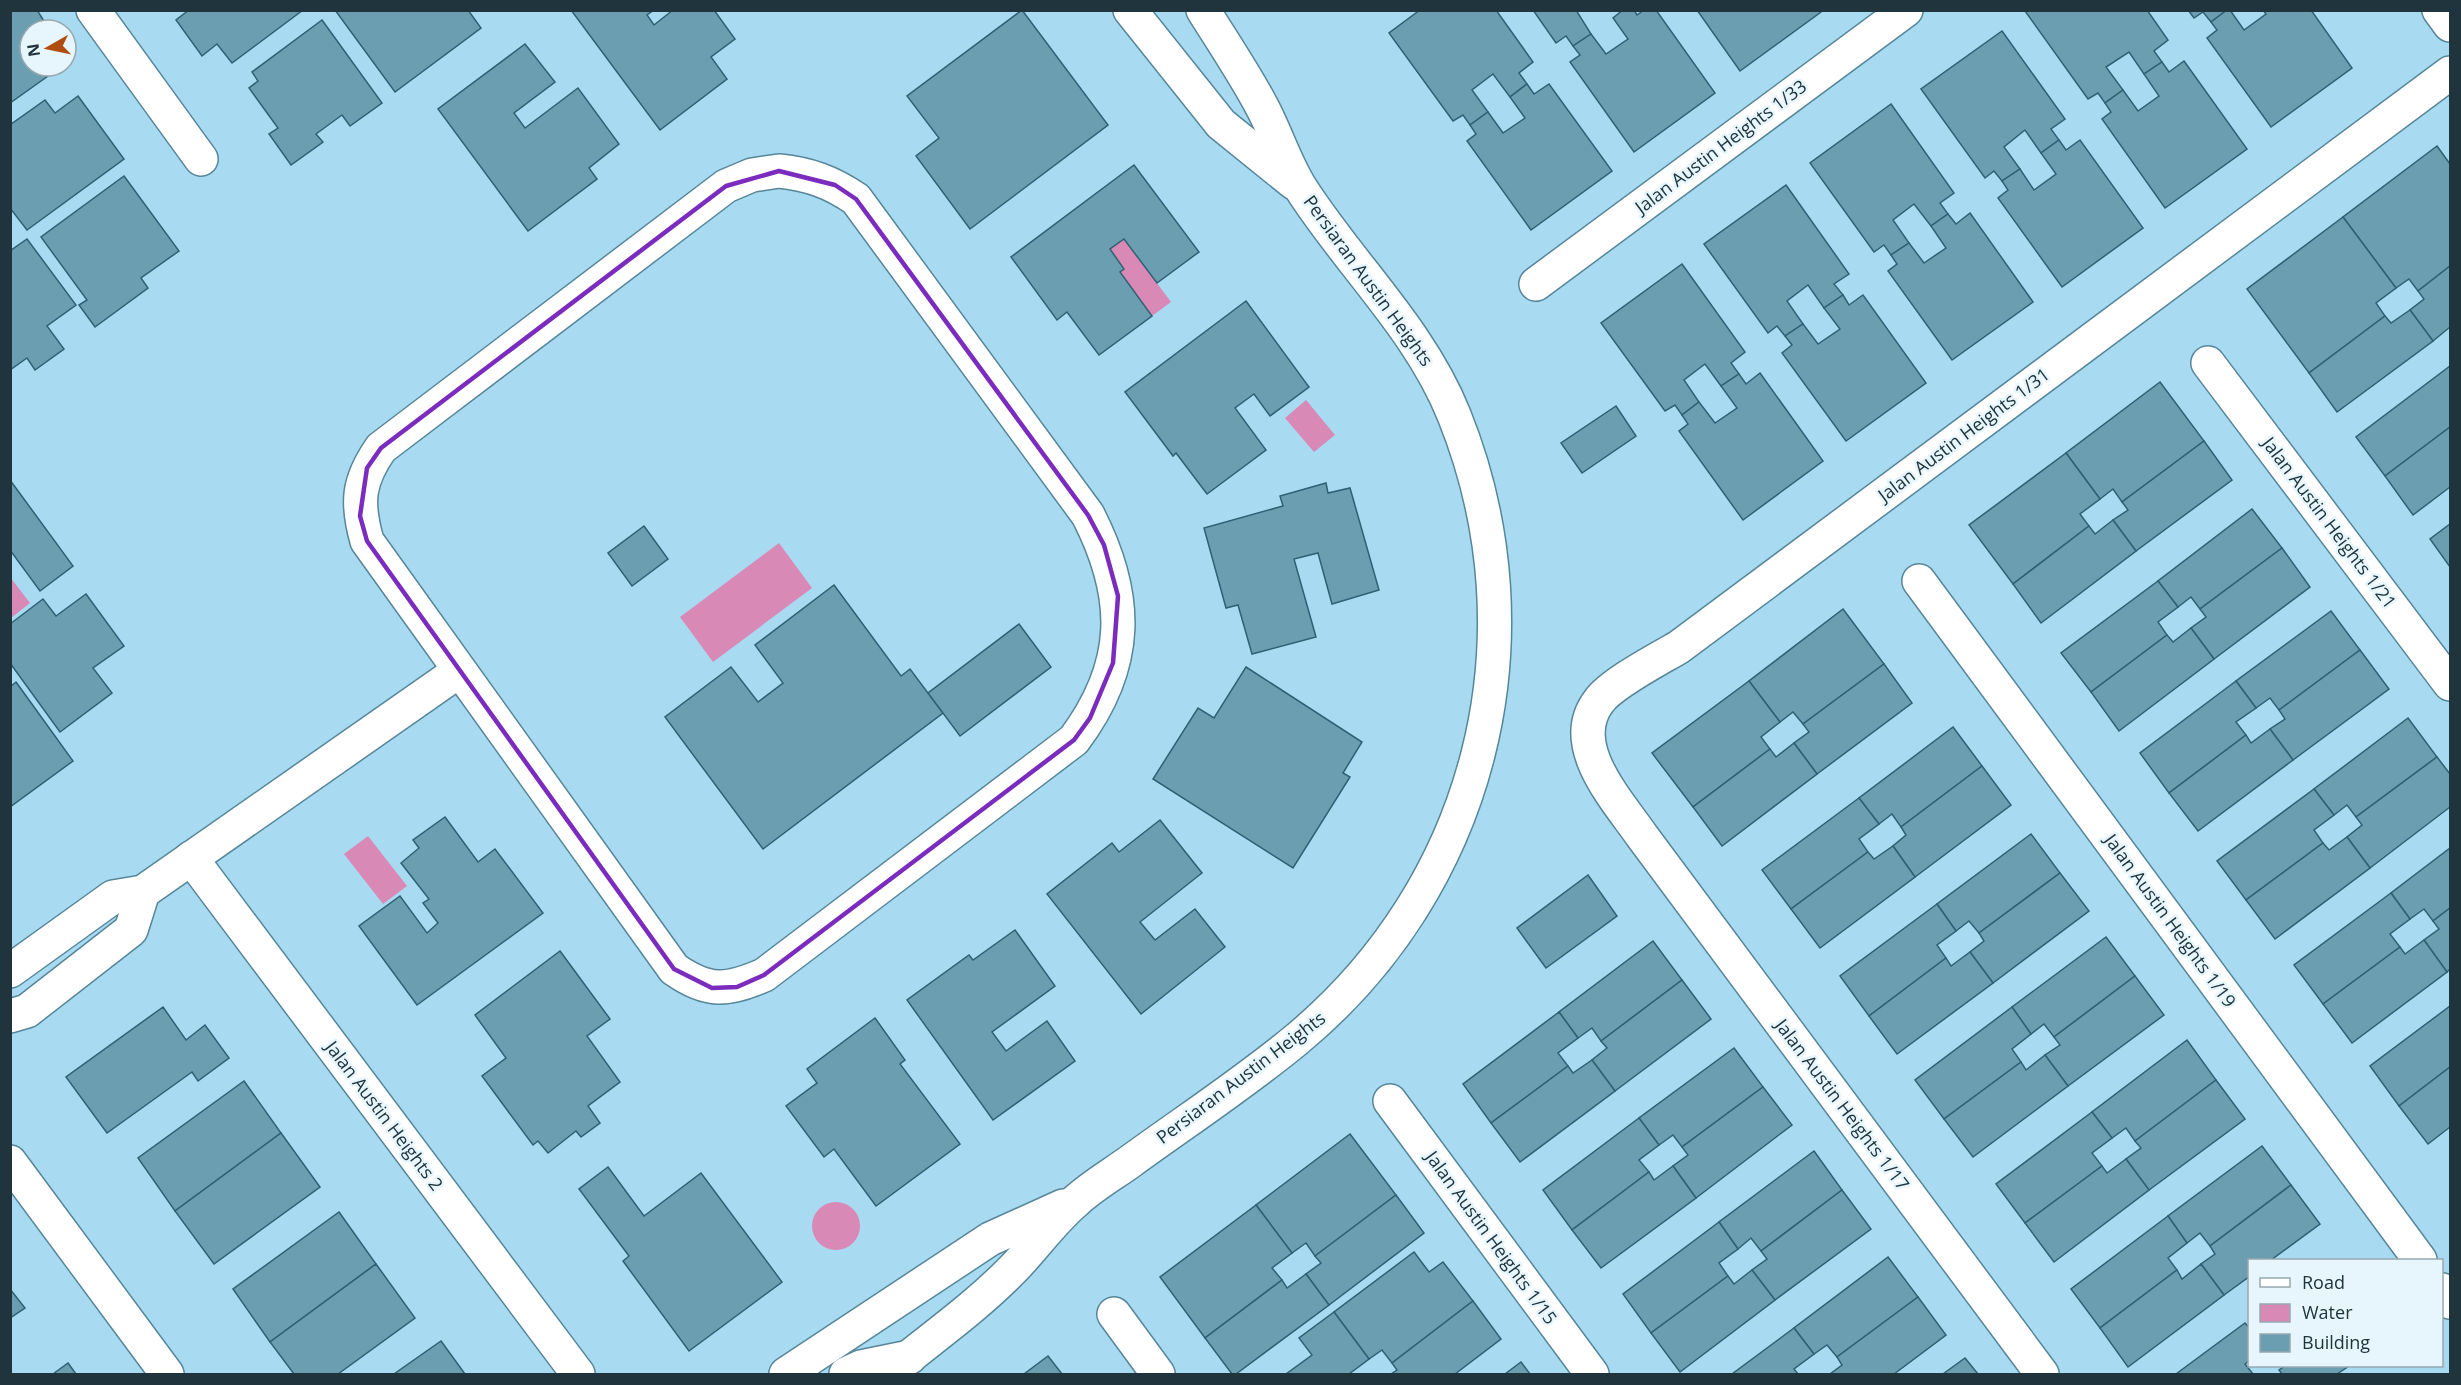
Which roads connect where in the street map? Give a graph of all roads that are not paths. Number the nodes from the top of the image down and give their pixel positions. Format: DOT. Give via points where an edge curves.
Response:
graph roads {
  1 [pos="93,10"];
  2 [pos="1130,10"];
  3 [pos="1203,10"];
  4 [pos="1906,10"];
  5 [pos="2439,10"];
  6 [pos="2451,25"];
  7 [pos="2451,73"];
  8 [pos="201,159"];
  9 [pos="1300,188"];
  10 [pos="1536,284"];
  11 [pos="2208,363"];
  12 [pos="1919,581"];
  13 [pos="459,671"];
  14 [pos="2451,684"];
  15 [pos="1642,836"];
  16 [pos="191,858"];
  17 [pos="142,892"];
  18 [pos="10,971"];
  19 [pos="10,1016"];
  20 [pos="1390,1101"];
  21 [pos="10,1162"];
  22 [pos="1076,1201"];
  23 [pos="2419,1259"];
  24 [pos="1114,1314"];
  25 [pos="899,1366"];
  26 [pos="167,1374"];
  27 [pos="578,1374"];
  28 [pos="786,1374"];
  29 [pos="846,1374"];
  30 [pos="1158,1374"];
  31 [pos="1592,1374"];
  32 [pos="2042,1374"];
  1 -- 8 [label="street"];
  2 -- 9 [label="street, Persiaran Austin Heights" via="1221,124"];
  3 -- 9 [label="street, Persiaran Austin Heights" via="1262,106"];
  4 -- 10 [label="street, Jalan Austin Heights 1/33"];
  5 -- 6 [label="street"];
  7 -- 15 [label="street, Jalan Austin Heights 1/31" via="1679,647 1599,701 1587,728 1592,759"];
  9 -- 22 [label="street, Persiaran Austin Heights" via="1435,374 1469,454 1483,508 1496,615 1484,734 1460,816 1437,867 1408,916 1371,966 1295,1042"];
  11 -- 14 [label="street, Jalan Austin Heights 1/21"];
  12 -- 23 [label="street, Jalan Austin Heights 1/19"];
  13 -- 13 [label="street" via="367,541 360,516 360,490 367,468 381,448 726,186 752,175 779,171 805,174 835,185 856,200 1088,516 1104,545 1118,596 1113,663 1090,718 1074,740 764,975 737,987 712,988 691,981 674,969"];
  13 -- 16 [label="street"];
  15 -- 32 [label="street, Jalan Austin Heights 1/17"];
  16 -- 17 [label="street"];
  16 -- 27 [label="street, Jalan Austin Heights 2"];
  17 -- 18 [label="street" via="113,897"];
  17 -- 19 [label="street" via="131,930 27,1011"];
  20 -- 31 [label="street, Jalan Austin Heights 1/15"];
  21 -- 26 [label="street"];
  22 -- 25 [label="street, Persiaran Austin Heights" via="1010,1273"];
  22 -- 28 [label="street, Persiaran Austin Heights" via="990,1239"];
  24 -- 30 [label="street"];
  25 -- 29 [label="street" via="861,1367"];
}
